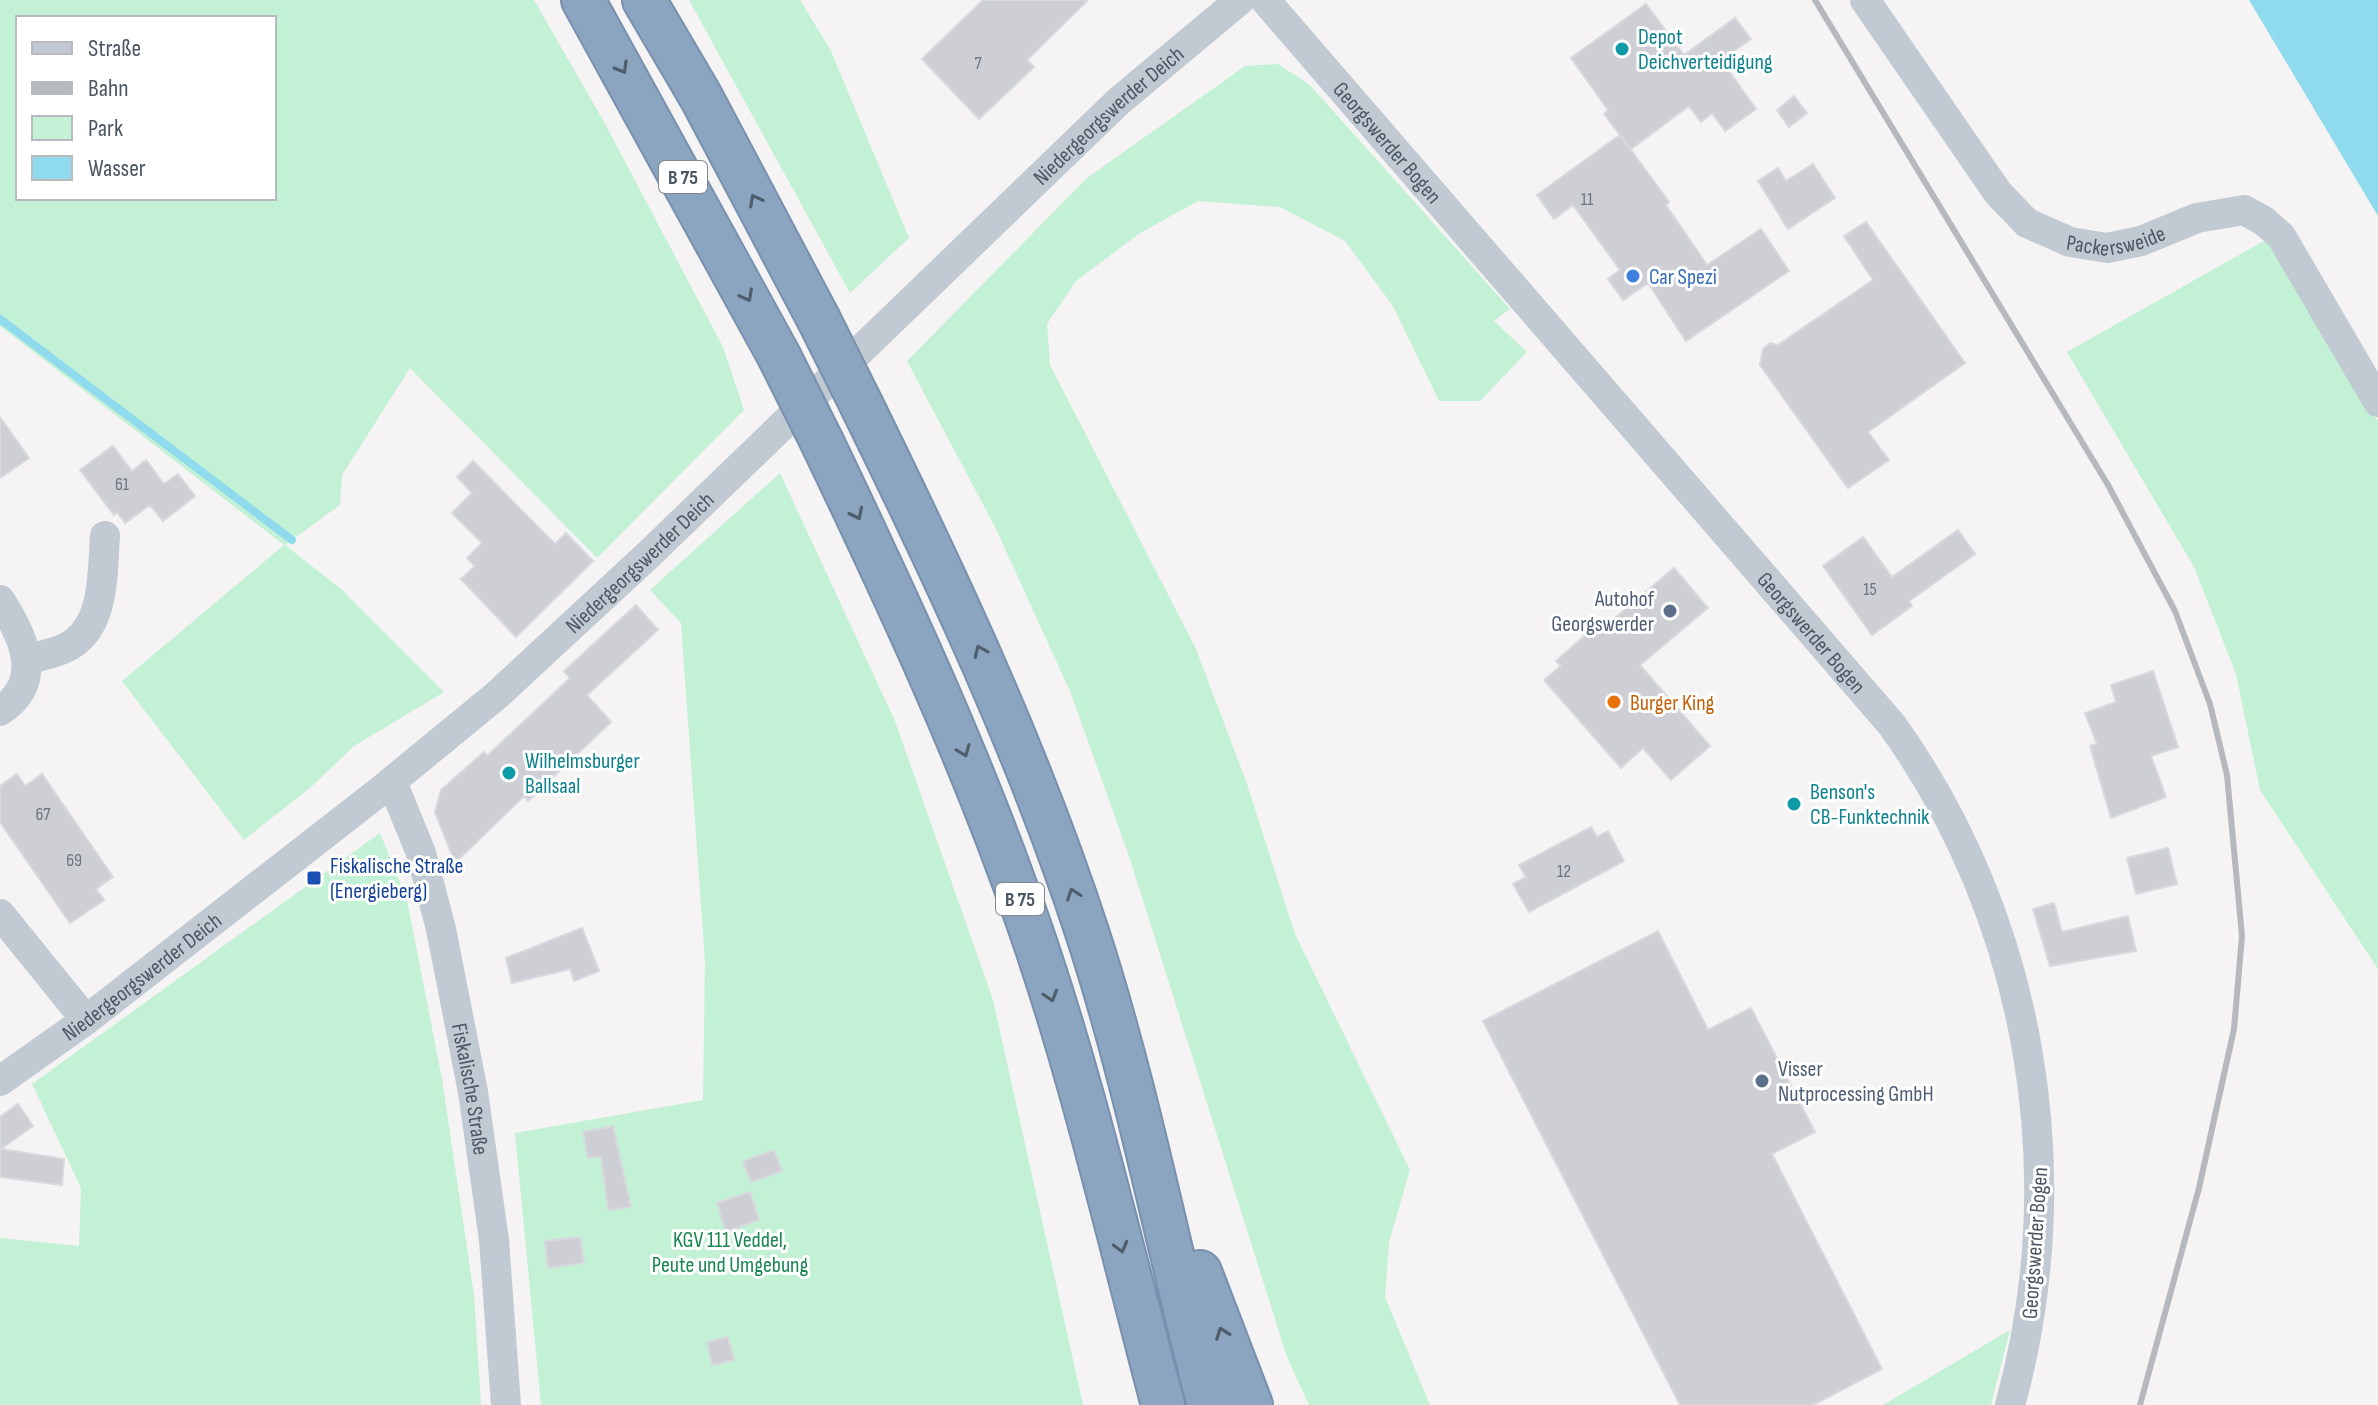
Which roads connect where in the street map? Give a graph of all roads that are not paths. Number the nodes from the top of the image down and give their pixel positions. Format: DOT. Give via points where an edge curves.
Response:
graph roads {
  1 [pos="583,0"];
  2 [pos="644,0"];
  3 [pos="1240,0"];
  4 [pos="1265,0"];
  5 [pos="1865,0"];
  6 [pos="2378,402"];
  7 [pos="105,536"];
  8 [pos="0,600"];
  9 [pos="26,660"];
  10 [pos="0,711"];
  11 [pos="392,782"];
  12 [pos="0,914"];
  13 [pos="86,1020"];
  14 [pos="1129,1075"];
  15 [pos="0,1081"];
  16 [pos="1159,1395"];
  17 [pos="506,1405"];
  18 [pos="1209,1405"];
  19 [pos="1251,1405"];
  20 [pos="2010,1405"];
  1 -- 16 [label="highway, B 75, one-way, bridge" via="779,356 945,704 1008,866 1060,1022"];
  14 -- 2 [label="highway, B 75, one-way, bridge" via="1088,936 1001,698 818,318"];
  3 -- 11 [label="street, Niedergeorgswerder Deich" via="1119,101 647,556 497,695"];
  4 -- 20 [label="street, Georgswerder Bogen" via="1892,725 1943,802 1990,905 2011,973 2038,1136 2041,1202 2035,1280 2025,1354"];
  5 -- 6 [label="street, Packersweide" via="1998,193 2027,223 2070,242 2107,248 2141,241 2197,218 2244,210 2281,236"];
  7 -- 9 [label="street" via="99,604 86,631 66,648"];
  8 -- 9 [label="street" via="21,635"];
  9 -- 10 [label="street" via="25,685"];
  11 -- 13 [label="street, Niedergeorgswerder Deich"];
  11 -- 17 [label="street, Fiskalische Straße" via="421,853 441,929 473,1092 494,1240"];
  12 -- 13 [label="street"];
  13 -- 15 [label="street, Niedergeorgswerder Deich"];
  14 -- 18 [label="highway, B 75"];
  19 -- 14 [label="highway, B 75, one-way"];
}
